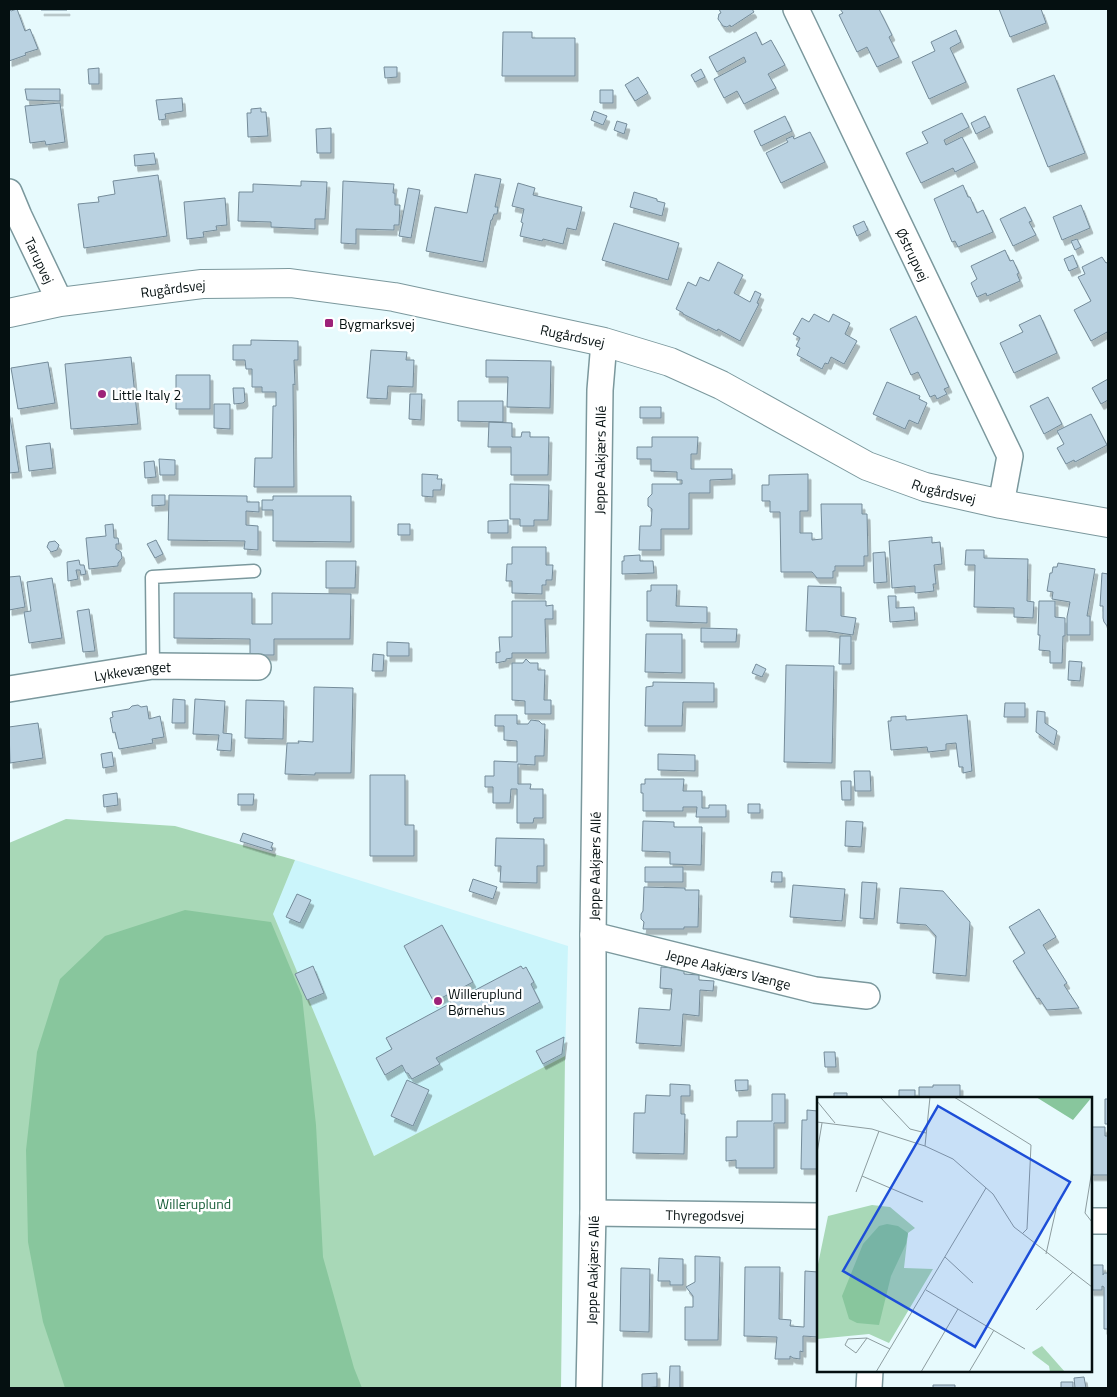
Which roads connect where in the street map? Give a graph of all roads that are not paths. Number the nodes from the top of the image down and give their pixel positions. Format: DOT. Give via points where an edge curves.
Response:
graph roads {
  1 [pos="796,9"];
  2 [pos="9,192"];
  3 [pos="14,219"];
  4 [pos="60,302"];
  5 [pos="9,313"];
  6 [pos="604,342"];
  7 [pos="1001,504"];
  8 [pos="1108,523"];
  9 [pos="254,571"];
  10 [pos="154,666"];
  11 [pos="258,667"];
  12 [pos="9,689"];
  13 [pos="593,935"];
  14 [pos="867,996"];
  15 [pos="593,1214"];
  16 [pos="817,1216"];
  17 [pos="1092,1221"];
  18 [pos="1108,1221"];
  19 [pos="870,1372"];
  20 [pos="589,1388"];
  21 [pos="870,1388"];
  1 -- 7 [label="street, Østrupvej" via="1010,456"];
  2 -- 3 [label="street, Tarupvej"];
  3 -- 4 [label="street, Tarupvej"];
  4 -- 5 [label="street, Rugårdsvej"];
  4 -- 6 [label="street, Rugårdsvej" via="202,284 290,283 394,297"];
  6 -- 7 [label="street, Rugårdsvej" via="670,362 721,385 867,466 926,487"];
  6 -- 13 [label="street, Jeppe Aakjærs Allé" via="600,410"];
  7 -- 8 [label="street, Rugårdsvej"];
  9 -- 10 [label="lane" via="152,576"];
  10 -- 11 [label="street, Lykkevænget"];
  10 -- 12 [label="street, Lykkevænget"];
  13 -- 14 [label="street, Jeppe Aakjærs Vænge" via="815,990"];
  13 -- 15 [label="street, Jeppe Aakjærs Allé"];
  15 -- 16 [label="street, Thyregodsvej"];
  15 -- 20 [label="street, Jeppe Aakjærs Allé"];
  17 -- 18 [label="street"];
  19 -- 21 [label="street"];
}
